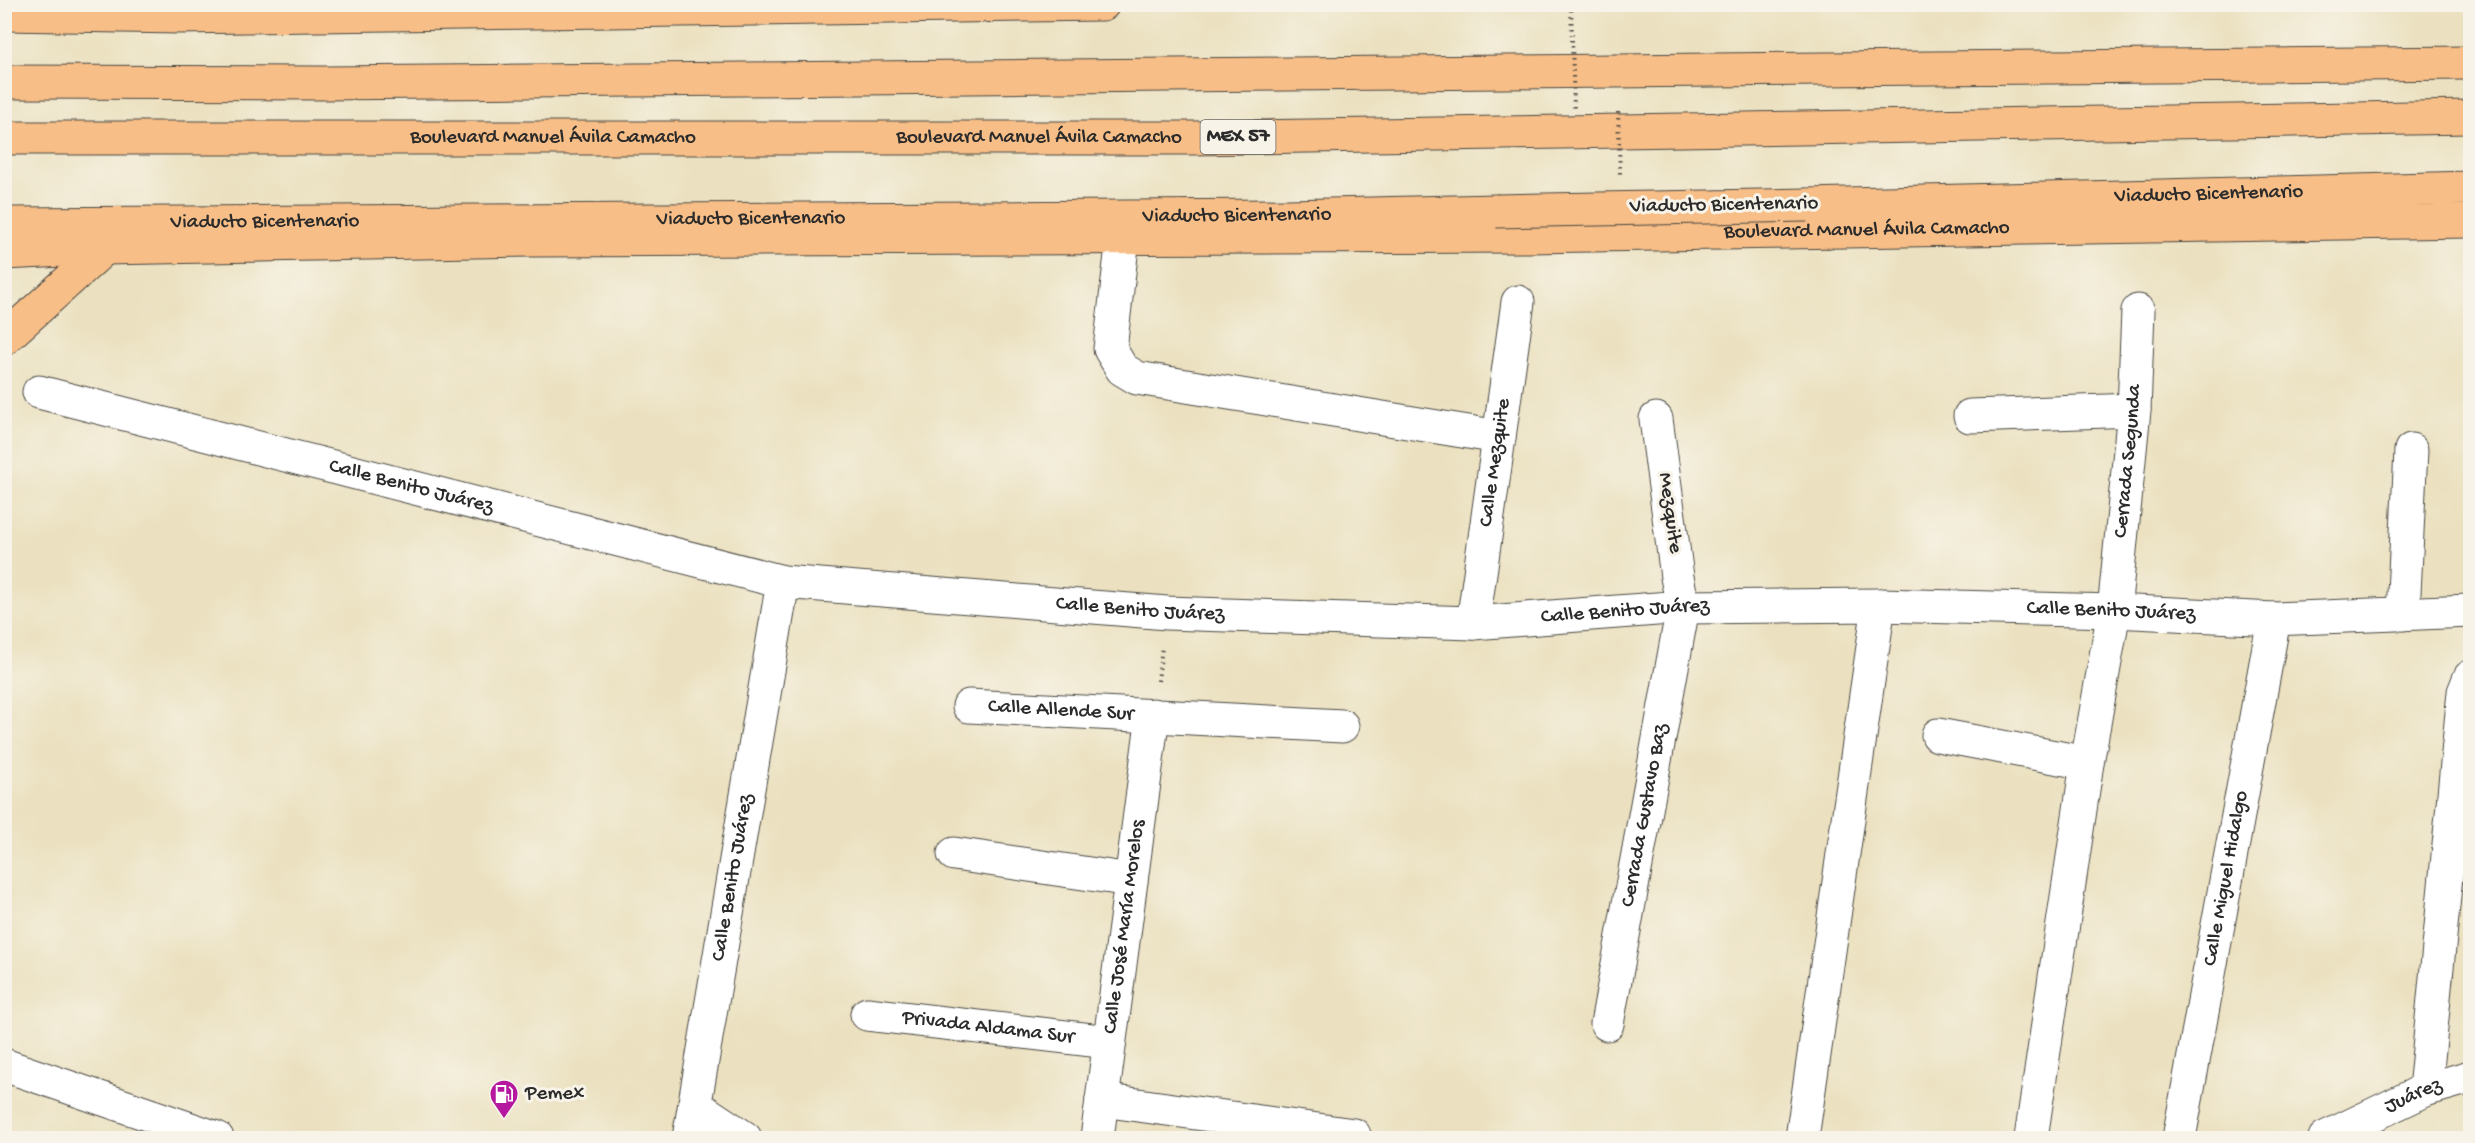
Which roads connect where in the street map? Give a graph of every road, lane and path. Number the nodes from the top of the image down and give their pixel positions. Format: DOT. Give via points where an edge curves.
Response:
graph roads {
  1 [pos="1103,4"];
  2 [pos="1571,4"];
  3 [pos="4,14"];
  4 [pos="2470,63"];
  5 [pos="4,82"];
  6 [pos="1574,111"];
  7 [pos="2470,117"];
  8 [pos="4,138"];
  9 [pos="2470,188"];
  10 [pos="2470,221"];
  11 [pos="4,224"];
  12 [pos="1123,238"];
  13 [pos="105,248"];
  14 [pos="4,253"];
  15 [pos="1518,302"];
  16 [pos="2138,311"];
  17 [pos="4,339"];
  18 [pos="39,392"];
  19 [pos="2134,410"];
  20 [pos="1970,416"];
  21 [pos="1656,419"];
  22 [pos="1499,437"];
  23 [pos="2411,450"];
  24 [pos="783,582"];
  25 [pos="1879,605"];
  26 [pos="1683,607"];
  27 [pos="2114,611"];
  28 [pos="2470,611"];
  29 [pos="2403,614"];
  30 [pos="2274,619"];
  31 [pos="1473,623"];
  32 [pos="2470,677"];
  33 [pos="969,706"];
  34 [pos="1154,715"];
  35 [pos="1342,726"];
  36 [pos="1938,735"];
  37 [pos="2087,763"];
  38 [pos="954,854"];
  39 [pos="1131,880"];
  40 [pos="867,1014"];
  41 [pos="1607,1024"];
  42 [pos="1109,1042"];
  43 [pos="4,1065"];
  44 [pos="2470,1077"];
  45 [pos="2425,1090"];
  46 [pos="1102,1100"];
  47 [pos="695,1105"];
  48 [pos="1354,1135"];
  49 [pos="217,1138"];
  50 [pos="689,1138"];
  51 [pos="745,1138"];
  52 [pos="1097,1138"];
  53 [pos="1802,1138"];
  54 [pos="2031,1138"];
  55 [pos="2179,1138"];
  56 [pos="2325,1138"];
  1 -- 3 [label="main road" via="179,17"];
  2 -- 6 [label="path, bridge"];
  4 -- 5 [label="main road" via="323,83"];
  7 -- 8 [label="main road, Boulevard Manuel Ávila Camacho / MEX 57" via="1194,138"];
  9 -- 11 [label="main road, Viaducto Bicentenario, bridge" via="1287,216"];
  10 -- 12 [label="main road, Boulevard Manuel Ávila Camacho" via="1527,236"];
  12 -- 13 [label="main road, Boulevard Manuel Ávila Camacho" via="531,240"];
  12 -- 22 [label="street" via="1110,349 1122,369 1137,378"];
  13 -- 14 [label="main road, Boulevard Manuel Ávila Camacho"];
  13 -- 17 [label="main road"];
  15 -- 22 [label="street, Calle Mezquite"];
  16 -- 19 [label="street, Cerrada Segunda"];
  18 -- 24 [label="street, Calle Benito Juárez"];
  19 -- 20 [label="street"];
  19 -- 27 [label="street, Cerrada Segunda"];
  21 -- 26 [label="street, Mezquite"];
  22 -- 31 [label="street, Calle Mezquite"];
  23 -- 29 [label="street"];
  24 -- 31 [label="street, Calle Benito Juárez" via="1167,613"];
  24 -- 47 [label="street, Calle Benito Juárez"];
  25 -- 26 [label="street, Calle Benito Juárez"];
  25 -- 27 [label="street, Calle Benito Juárez"];
  25 -- 53 [label="street"];
  26 -- 31 [label="street, Calle Benito Juárez"];
  26 -- 41 [label="street, Cerrada Gustavo Baz"];
  27 -- 30 [label="street, Calle Benito Juárez"];
  27 -- 37 [label="street, Cerrada Segunda"];
  28 -- 29 [label="street, Calle Benito Juárez"];
  29 -- 30 [label="street, Calle Benito Juárez"];
  30 -- 55 [label="street, Calle Miguel Hidalgo"];
  32 -- 45 [label="street" via="2464,692"];
  33 -- 34 [label="street, Calle Allende Sur"];
  34 -- 35 [label="street, Calle Allende Sur"];
  34 -- 39 [label="street, Calle José María Morelos"];
  36 -- 37 [label="street"];
  37 -- 54 [label="street, Cerrada Segunda"];
  38 -- 39 [label="street"];
  39 -- 42 [label="street, Calle José María Morelos"];
  40 -- 42 [label="street, Privada Aldama Sur"];
  42 -- 46 [label="street, Calle José María Morelos"];
  43 -- 49 [label="street"];
  44 -- 45 [label="street, Juárez"];
  45 -- 56 [label="street, Juárez"];
  46 -- 48 [label="street"];
  46 -- 52 [label="street, Calle José María Morelos"];
  47 -- 50 [label="street, Calle Benito Juárez"];
  47 -- 51 [label="street"];
}
